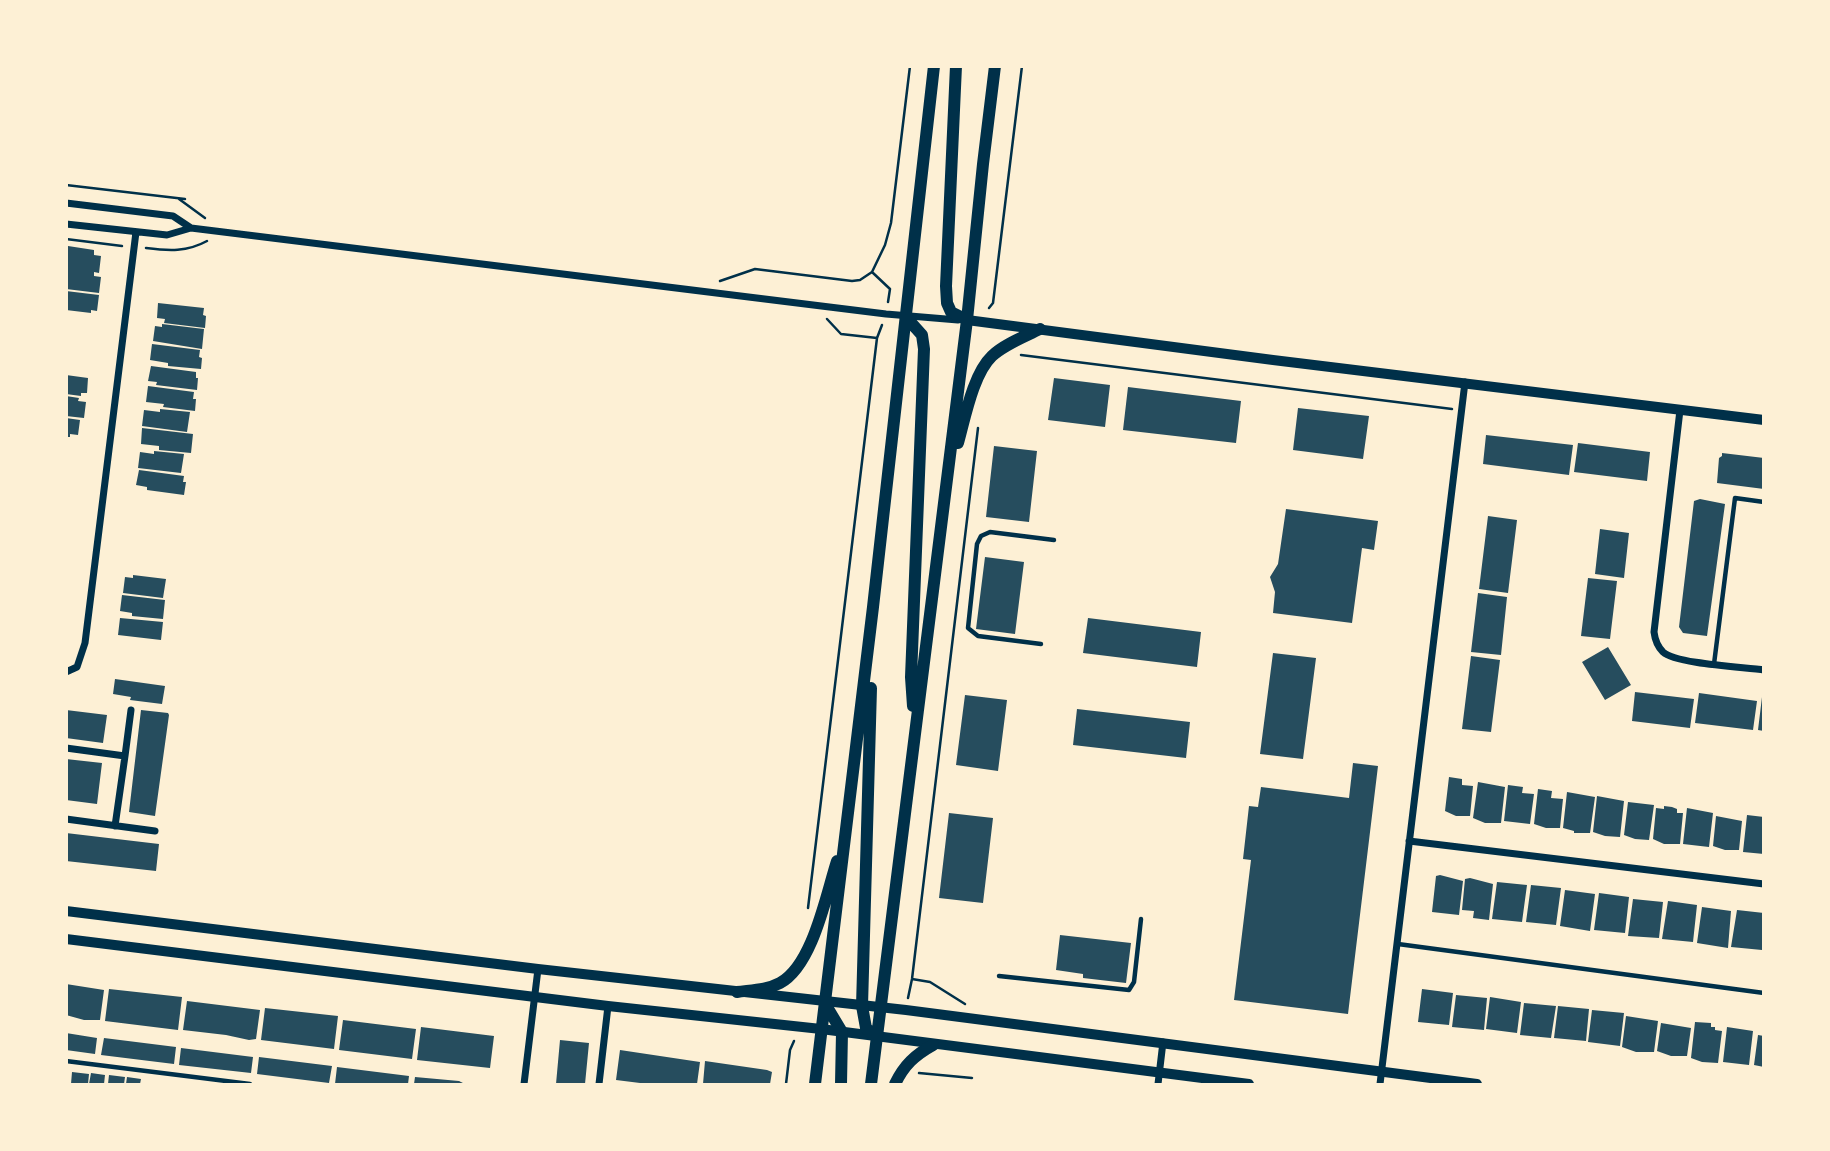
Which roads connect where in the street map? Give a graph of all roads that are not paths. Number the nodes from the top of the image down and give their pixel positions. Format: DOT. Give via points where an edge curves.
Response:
graph roads {
  1 [pos="934,66"];
  2 [pos="956,66"];
  3 [pos="995,66"];
  4 [pos="66,203"];
  5 [pos="66,224"];
  6 [pos="191,228"];
  7 [pos="136,232"];
  8 [pos="905,316"];
  9 [pos="967,320"];
  10 [pos="1040,329"];
  11 [pos="1465,382"];
  12 [pos="1679,410"];
  13 [pos="1763,420"];
  14 [pos="945,494"];
  15 [pos="1763,502"];
  16 [pos="1054,540"];
  17 [pos="873,607"];
  18 [pos="1041,644"];
  19 [pos="1714,664"];
  20 [pos="1763,670"];
  21 [pos="66,672"];
  22 [pos="131,710"];
  23 [pos="914,738"];
  24 [pos="66,747"];
  25 [pos="125,756"];
  26 [pos="66,819"];
  27 [pos="115,825"];
  28 [pos="155,831"];
  29 [pos="846,831"];
  30 [pos="1409,841"];
  31 [pos="1763,884"];
  32 [pos="66,911"];
  33 [pos="1141,919"];
  34 [pos="66,939"];
  35 [pos="1397,944"];
  36 [pos="538,969"];
  37 [pos="999,976"];
  38 [pos="737,992"];
  39 [pos="1763,993"];
  40 [pos="535,997"];
  41 [pos="824,1002"];
  42 [pos="608,1006"];
  43 [pos="862,1006"];
  44 [pos="880,1007"];
  45 [pos="821,1029"];
  46 [pos="842,1032"];
  47 [pos="876,1037"];
  48 [pos="1163,1042"];
  49 [pos="933,1045"];
  50 [pos="66,1062"];
  51 [pos="1160,1072"];
  52 [pos="1381,1072"];
  53 [pos="250,1084"];
  54 [pos="524,1084"];
  55 [pos="599,1084"];
  56 [pos="815,1084"];
  57 [pos="841,1084"];
  58 [pos="871,1084"];
  59 [pos="895,1084"];
  60 [pos="1158,1084"];
  61 [pos="1249,1084"];
  62 [pos="1380,1084"];
  63 [pos="1477,1084"];
  1 -- 8 [label="main road"];
  2 -- 9 [label="main road" via="946,286 951,312"];
  3 -- 9 [label="main road"];
  4 -- 6 [label="street" via="173,216"];
  5 -- 7 [label="street"];
  6 -- 7 [label="street" via="167,235"];
  6 -- 8 [label="street"];
  7 -- 21 [label="street" via="85,643 77,667"];
  8 -- 9 [label="street"];
  8 -- 17 [label="main road"];
  8 -- 23 [label="main road" via="922,335 924,349 911,677"];
  9 -- 10 [label="street"];
  9 -- 14 [label="main road"];
  10 -- 11 [label="street"];
  10 -- 14 [label="main road" via="1008,344 983,365"];
  11 -- 12 [label="street"];
  11 -- 30 [label="street"];
  12 -- 13 [label="street"];
  12 -- 19 [label="street" via="1654,632 1656,643 1670,657"];
  14 -- 23 [label="main road"];
  15 -- 19 [label="lane" via="1735,498"];
  16 -- 18 [label="lane" via="990,531 977,544 968,628 978,636"];
  17 -- 29 [label="main road"];
  17 -- 43 [label="main road"];
  19 -- 20 [label="street"];
  22 -- 25 [label="street"];
  23 -- 44 [label="main road"];
  24 -- 25 [label="street"];
  25 -- 27 [label="street"];
  26 -- 27 [label="street"];
  27 -- 28 [label="street"];
  29 -- 38 [label="main road" via="812,939 796,970 766,989"];
  29 -- 41 [label="main road"];
  30 -- 31 [label="street"];
  30 -- 35 [label="street"];
  32 -- 36 [label="street"];
  33 -- 37 [label="lane" via="1134,982 1129,990"];
  34 -- 40 [label="street"];
  35 -- 39 [label="lane"];
  35 -- 52 [label="street"];
  36 -- 38 [label="street"];
  36 -- 40 [label="street"];
  38 -- 41 [label="street"];
  40 -- 42 [label="street"];
  40 -- 54 [label="street"];
  41 -- 43 [label="street"];
  41 -- 45 [label="main road"];
  41 -- 46 [label="main road"];
  42 -- 45 [label="street"];
  42 -- 55 [label="street"];
  43 -- 44 [label="street"];
  43 -- 47 [label="main road" via="866,1028"];
  44 -- 47 [label="main road"];
  44 -- 48 [label="street"];
  45 -- 46 [label="street"];
  45 -- 56 [label="main road"];
  46 -- 47 [label="street"];
  46 -- 57 [label="main road"];
  47 -- 49 [label="street"];
  47 -- 58 [label="main road"];
  48 -- 51 [label="street"];
  48 -- 52 [label="street"];
  49 -- 51 [label="street"];
  49 -- 59 [label="main road" via="905,1066"];
  50 -- 53 [label="lane"];
  51 -- 60 [label="street"];
  51 -- 61 [label="street"];
  52 -- 62 [label="street"];
  52 -- 63 [label="street"];
}
